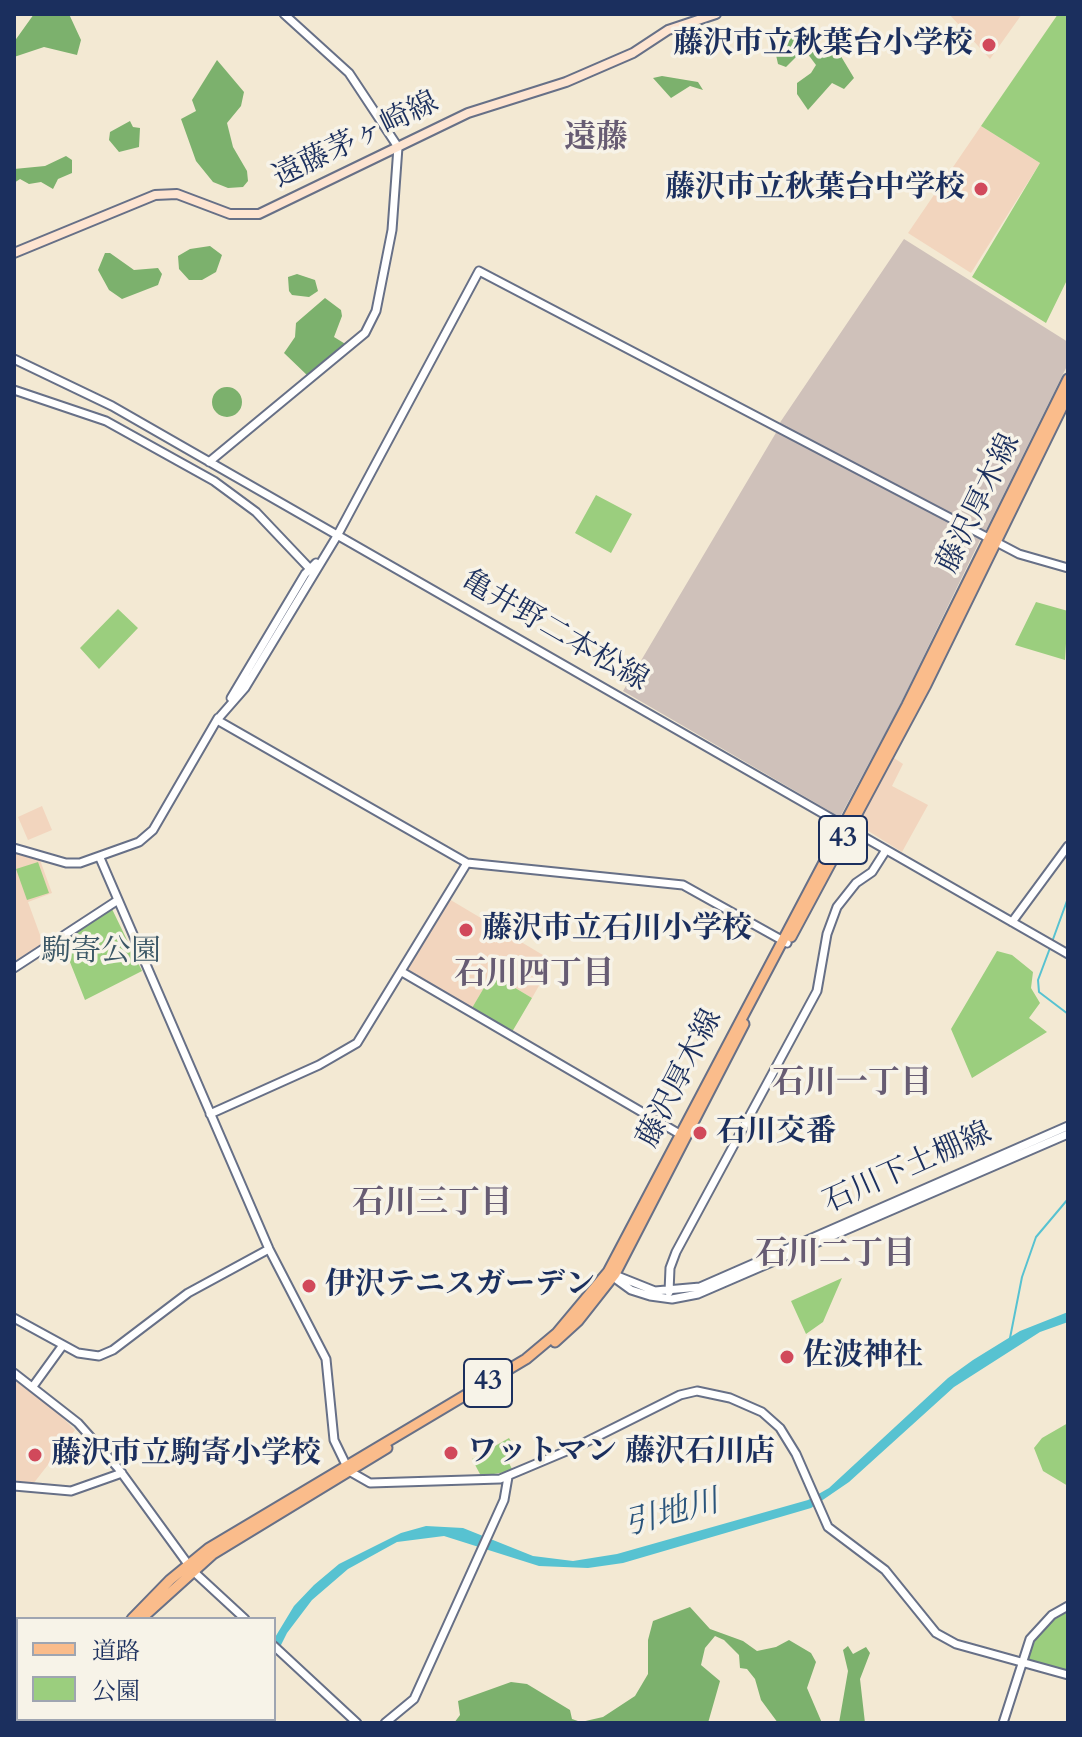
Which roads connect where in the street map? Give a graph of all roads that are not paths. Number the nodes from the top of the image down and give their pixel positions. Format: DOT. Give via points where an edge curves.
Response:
graph roads {
  1 [pos="284,14"];
  2 [pos="716,14"];
  3 [pos="398,147"];
  4 [pos="14,253"];
  5 [pos="14,359"];
  6 [pos="1068,379"];
  7 [pos="14,390"];
  8 [pos="1066,396"];
  9 [pos="209,462"];
  10 [pos="337,536"];
  11 [pos="993,540"];
  12 [pos="1068,568"];
  13 [pos="312,570"];
  14 [pos="217,720"];
  15 [pos="846,827"];
  16 [pos="1068,846"];
  17 [pos="14,848"];
  18 [pos="886,850"];
  19 [pos="100,858"];
  20 [pos="467,863"];
  21 [pos="118,900"];
  22 [pos="1012,922"];
  23 [pos="785,942"];
  24 [pos="1068,954"];
  25 [pos="14,968"];
  26 [pos="402,972"];
  27 [pos="210,1114"];
  28 [pos="1068,1126"];
  29 [pos="1068,1134"];
  30 [pos="683,1136"];
  31 [pos="269,1249"];
  32 [pos="612,1275"];
  33 [pos="669,1292"];
  34 [pos="14,1318"];
  35 [pos="63,1345"];
  36 [pos="14,1373"];
  37 [pos="34,1385"];
  38 [pos="347,1468"];
  39 [pos="122,1473"];
  40 [pos="508,1477"];
  41 [pos="14,1486"];
  42 [pos="190,1568"];
  43 [pos="1068,1606"];
  44 [pos="134,1617"];
  45 [pos="143,1617"];
  46 [pos="243,1617"];
  47 [pos="277,1649"];
  48 [pos="1022,1661"];
  49 [pos="1068,1675"];
  50 [pos="357,1723"];
  51 [pos="385,1723"];
  52 [pos="1003,1723"];
  1 -- 3 [label="street" via="349,73"];
  2 -- 3 [label="main road, 遠藤茅ヶ崎線" via="668,30 622,59 468,113"];
  3 -- 4 [label="main road, 遠藤茅ヶ崎線" via="259,214 230,214 177,194 155,195"];
  3 -- 9 [label="street" via="392,230 370,326"];
  5 -- 9 [label="street, 亀井野二本松線" via="106,403"];
  6 -- 8 [label="main road, 藤沢厚木線 / 43"];
  7 -- 13 [label="street" via="106,421 214,481 246,503"];
  8 -- 11 [label="main road, 藤沢厚木線 / 43"];
  9 -- 10 [label="street, 亀井野二本松線"];
  10 -- 11 [label="street" via="479,271"];
  10 -- 13 [label="street"];
  10 -- 15 [label="street, 亀井野二本松線"];
  11 -- 12 [label="street" via="1019,554"];
  11 -- 15 [label="main road, 藤沢厚木線 / 43"];
  13 -- 14 [label="street" via="245,688"];
  14 -- 19 [label="street" via="148,836"];
  14 -- 20 [label="street"];
  15 -- 18 [label="street, 亀井野二本松線"];
  15 -- 23 [label="main road, 藤沢厚木線 / 43"];
  16 -- 22 [label="street"];
  17 -- 19 [label="street" via="66,863"];
  18 -- 22 [label="street, 亀井野二本松線"];
  18 -- 33 [label="street" via="837,907 817,991 676,1252"];
  19 -- 21 [label="street"];
  20 -- 23 [label="street" via="683,885"];
  20 -- 26 [label="street"];
  21 -- 25 [label="street"];
  21 -- 27 [label="street"];
  22 -- 24 [label="street, 亀井野二本松線"];
  23 -- 30 [label="main road, 藤沢厚木線 / 43"];
  26 -- 27 [label="street" via="350,1049"];
  26 -- 30 [label="street"];
  27 -- 31 [label="street"];
  28 -- 33 [label="street, 石川下土棚線" via="700,1287"];
  29 -- 32 [label="street, 石川下土棚線" via="698,1294 650,1296"];
  30 -- 32 [label="main road, 藤沢厚木線 / 43"];
  31 -- 35 [label="street" via="188,1293 107,1353 88,1356"];
  31 -- 38 [label="street" via="327,1362 334,1440"];
  32 -- 33 [label="street, 石川下土棚線"];
  32 -- 38 [label="main road, 藤沢厚木線 / 43" via="578,1321 529,1363"];
  34 -- 35 [label="street"];
  35 -- 37 [label="street"];
  36 -- 37 [label="street"];
  37 -- 39 [label="street" via="78,1423"];
  38 -- 40 [label="street" via="370,1483"];
  38 -- 42 [label="main road, 藤沢厚木線 / 43"];
  39 -- 41 [label="street" via="71,1491"];
  39 -- 42 [label="street"];
  40 -- 48 [label="street" via="680,1395 697,1391 743,1402 774,1422 796,1454 818,1509 839,1537 894,1579 936,1633 956,1644"];
  40 -- 51 [label="street" via="504,1500 414,1699"];
  42 -- 44 [label="main road, 藤沢厚木線 / 43"];
  42 -- 45 [label="main road, 藤沢厚木線 / 43"];
  42 -- 46 [label="street"];
  43 -- 48 [label="street" via="1037,1630"];
  47 -- 50 [label="street"];
  48 -- 49 [label="street"];
  48 -- 52 [label="street"];
}
